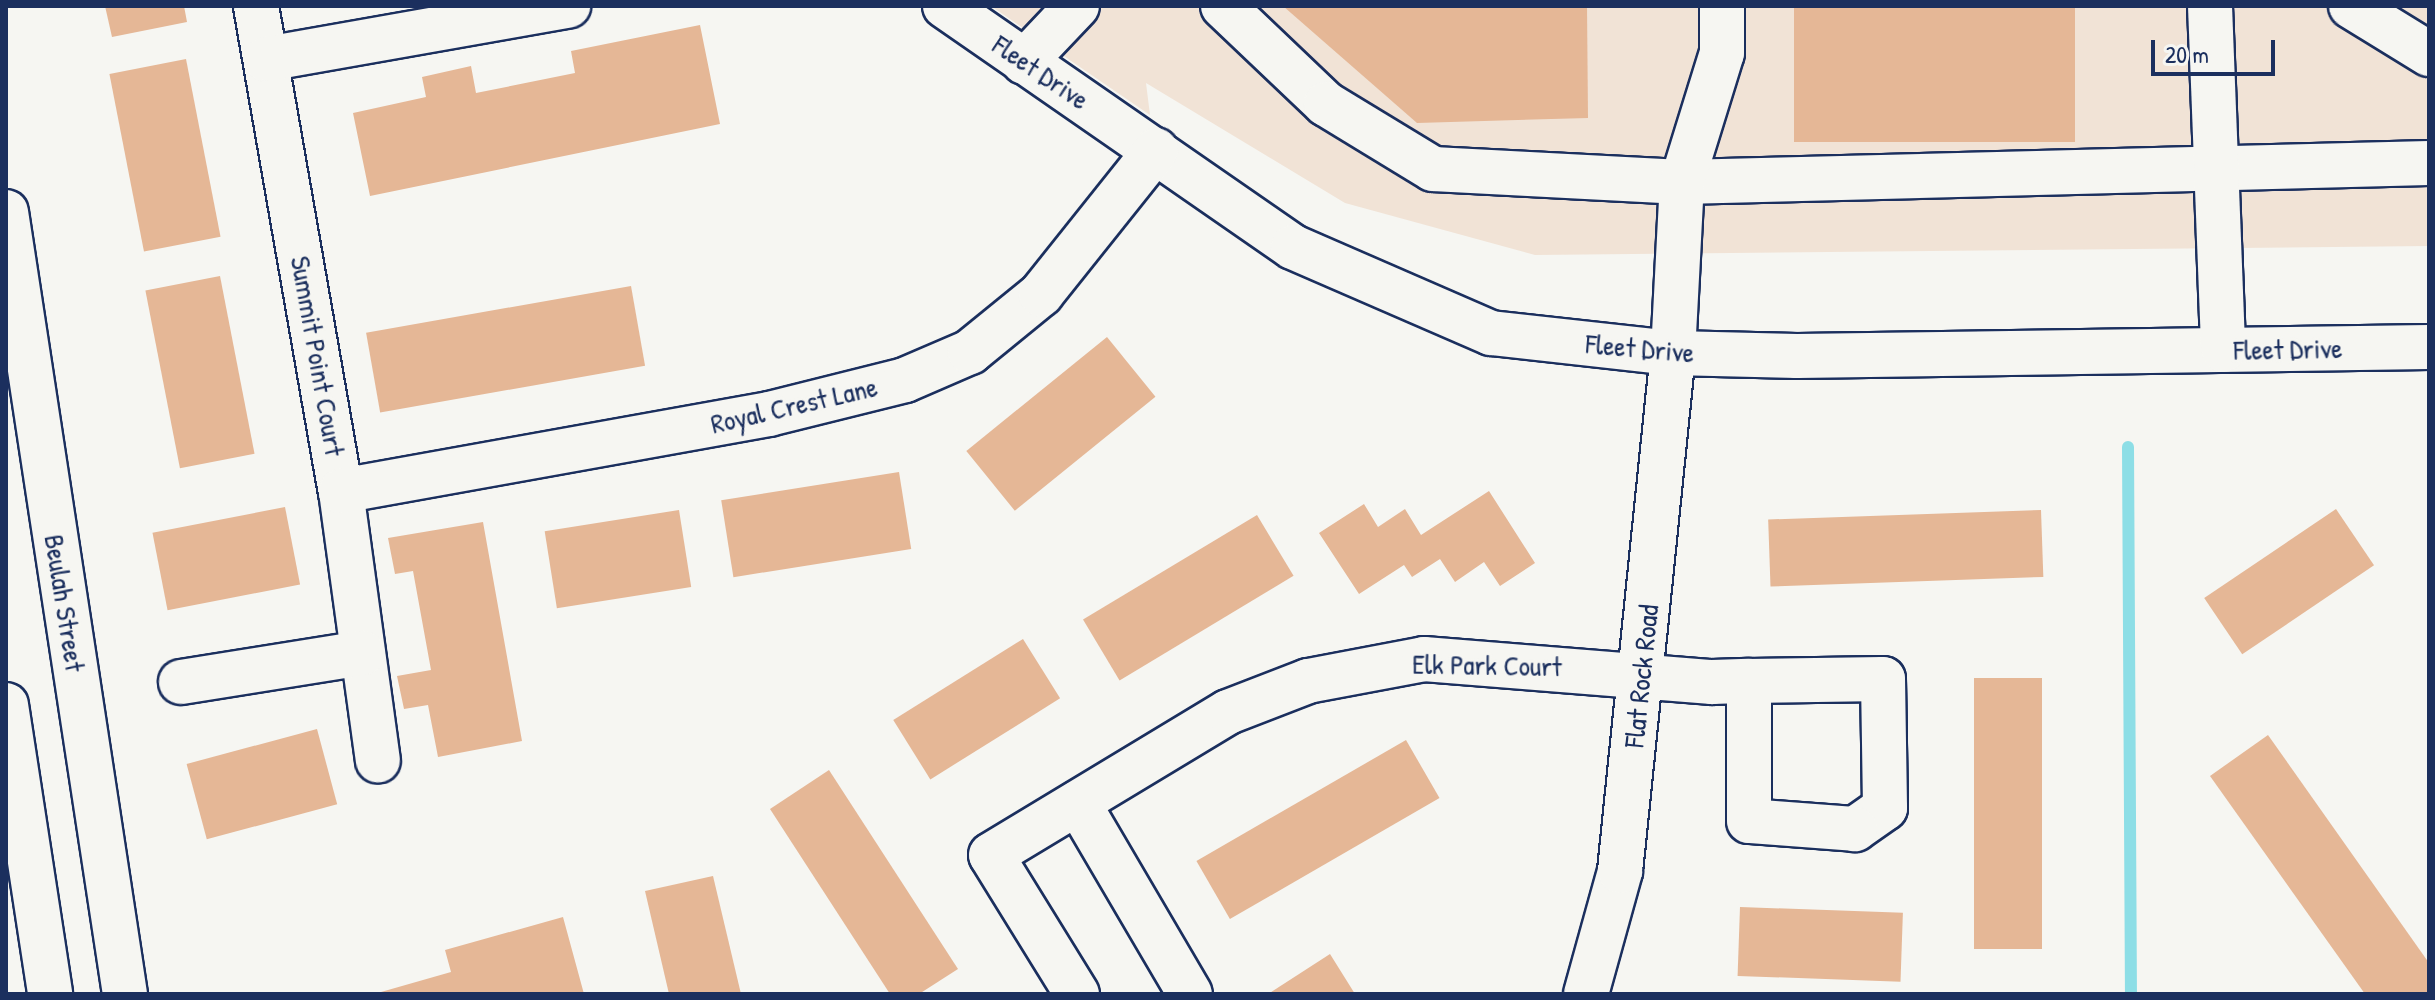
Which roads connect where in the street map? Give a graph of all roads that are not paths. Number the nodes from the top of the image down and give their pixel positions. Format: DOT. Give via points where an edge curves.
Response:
graph roads {
  1 [pos="256,6"];
  2 [pos="568,6"];
  3 [pos="945,6"];
  4 [pos="1077,6"];
  5 [pos="1223,6"];
  6 [pos="1722,6"];
  7 [pos="2210,6"];
  8 [pos="2351,6"];
  9 [pos="494,10"];
  10 [pos="2429,54"];
  11 [pos="266,59"];
  12 [pos="1024,62"];
  13 [pos="1156,150"];
  14 [pos="2429,163"];
  15 [pos="2213,167"];
  16 [pos="1682,182"];
  17 [pos="6,212"];
  18 [pos="2429,347"];
  19 [pos="2223,350"];
  20 [pos="1673,353"];
  21 [pos="341,491"];
  22 [pos="363,653"];
  23 [pos="1642,671"];
  24 [pos="1749,681"];
  25 [pos="181,682"];
  26 [pos="6,705"];
  27 [pos="378,760"];
  28 [pos="1078,803"];
  29 [pos="50,994"];
  30 [pos="125,994"];
  31 [pos="1077,994"];
  32 [pos="1190,994"];
  33 [pos="1586,994"];
  1 -- 11 [label="street, Summit Point Court"];
  2 -- 9 [label="street"];
  3 -- 12 [label="street, Fleet Drive"];
  4 -- 12 [label="street"];
  5 -- 16 [label="street" via="1326,104 1433,169"];
  6 -- 16 [label="street, Flat Rock Road" via="1722,53"];
  7 -- 15 [label="street"];
  8 -- 10 [label="street"];
  9 -- 11 [label="street"];
  11 -- 21 [label="street, Summit Point Court"];
  12 -- 13 [label="street, Fleet Drive"];
  13 -- 20 [label="street, Fleet Drive" via="1293,247 1491,333"];
  13 -- 21 [label="street, Royal Crest Lane" via="1041,294 970,352 905,380 769,414"];
  14 -- 15 [label="street"];
  15 -- 16 [label="street"];
  15 -- 19 [label="street"];
  16 -- 20 [label="street, Flat Rock Road"];
  17 -- 30 [label="street, Beulah Street"];
  18 -- 19 [label="street, Fleet Drive"];
  19 -- 20 [label="street, Fleet Drive"];
  20 -- 23 [label="street, Flat Rock Road"];
  21 -- 22 [label="street, Summit Point Court"];
  22 -- 25 [label="street"];
  22 -- 27 [label="street, Summit Point Court"];
  23 -- 24 [label="street, Elk Park Court"];
  23 -- 28 [label="street, Elk Park Court" via="1424,659 1308,681 1228,712"];
  23 -- 33 [label="street, Flat Rock Road" via="1620,871"];
  26 -- 29 [label="street"];
  28 -- 31 [label="street, Elk Park Court" via="991,855"];
  28 -- 32 [label="street"];
}
